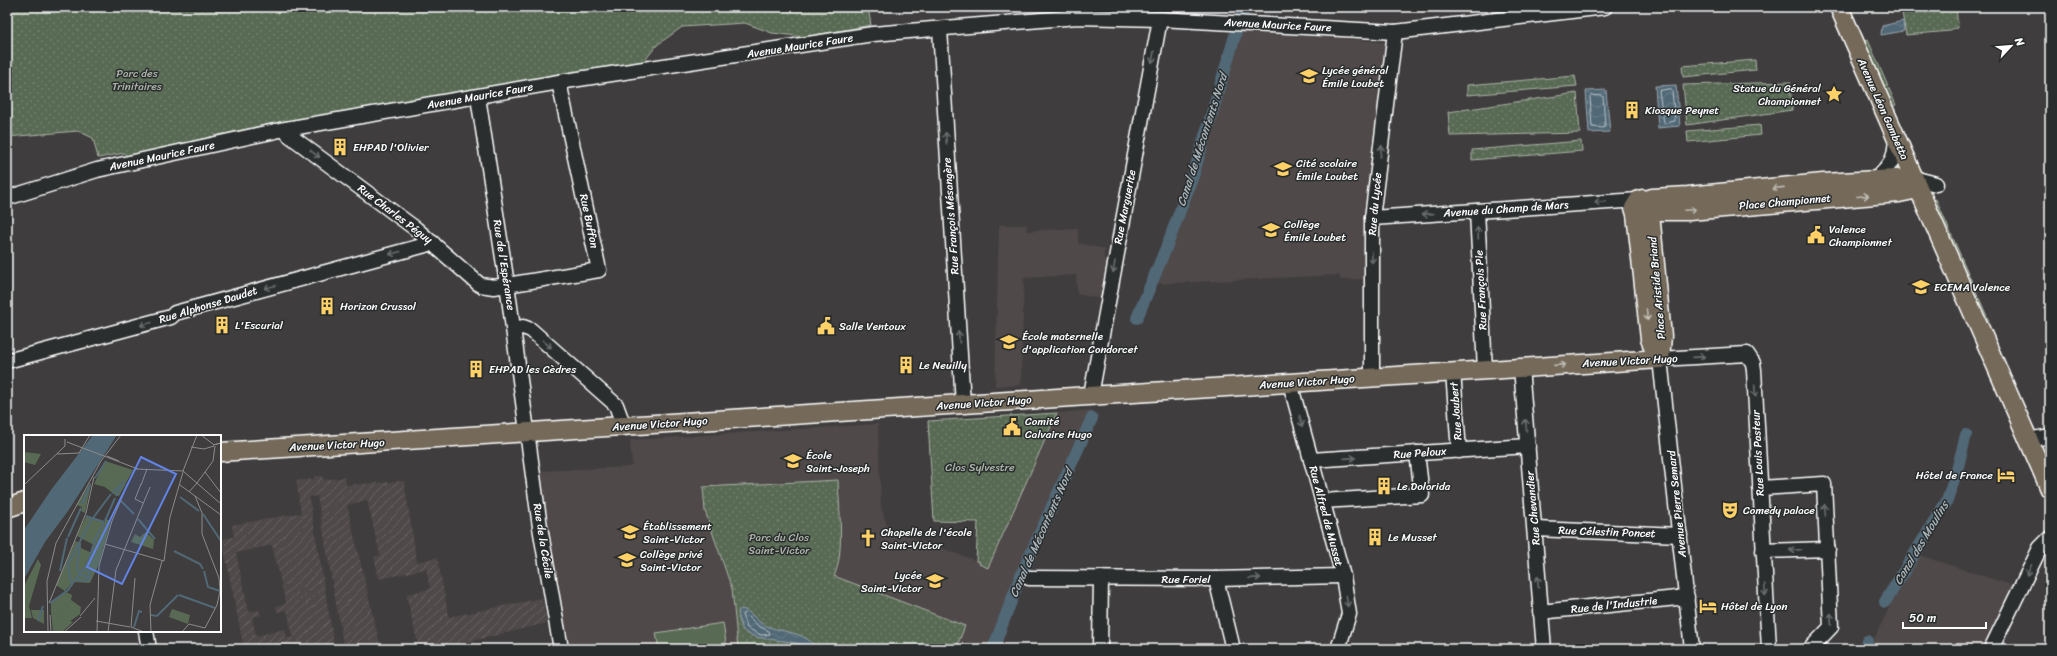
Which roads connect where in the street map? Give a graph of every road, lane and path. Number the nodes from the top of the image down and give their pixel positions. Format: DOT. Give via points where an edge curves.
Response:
graph roads {
  1 [pos="1605,7"];
  2 [pos="1839,7"];
  3 [pos="1848,7"];
  4 [pos="1160,18"];
  5 [pos="940,29"];
  6 [pos="1395,32"];
  7 [pos="1853,40"];
  8 [pos="559,82"];
  9 [pos="478,97"];
  10 [pos="287,129"];
  11 [pos="1896,137"];
  12 [pos="1876,179"];
  13 [pos="1916,183"];
  14 [pos="1936,184"];
  15 [pos="7,198"];
  16 [pos="1645,207"];
  17 [pos="1477,211"];
  18 [pos="1372,218"];
  19 [pos="433,243"];
  20 [pos="507,284"];
  21 [pos="514,329"];
  22 [pos="1747,354"];
  23 [pos="1660,359"];
  24 [pos="7,360"];
  25 [pos="1521,367"];
  26 [pos="1485,370"];
  27 [pos="1453,372"];
  28 [pos="1372,377"];
  29 [pos="1290,383"];
  30 [pos="1091,395"];
  31 [pos="963,404"];
  32 [pos="624,427"];
  33 [pos="527,434"];
  34 [pos="2050,436"];
  35 [pos="2028,440"];
  36 [pos="1528,446"];
  37 [pos="1459,451"];
  38 [pos="221,452"];
  39 [pos="1417,453"];
  40 [pos="1311,460"];
  41 [pos="1760,488"];
  42 [pos="2050,489"];
  43 [pos="1322,501"];
  44 [pos="24,502"];
  45 [pos="7,508"];
  46 [pos="1535,530"];
  47 [pos="1680,535"];
  48 [pos="2050,538"];
  49 [pos="1828,549"];
  50 [pos="1763,551"];
  51 [pos="1343,576"];
  52 [pos="1029,578"];
  53 [pos="1101,578"];
  54 [pos="1216,579"];
  55 [pos="1687,597"];
  56 [pos="1540,612"];
  57 [pos="146,632"];
  58 [pos="149,649"];
  59 [pos="561,649"];
  60 [pos="1100,649"];
  61 [pos="1234,649"];
  62 [pos="1338,649"];
  63 [pos="1544,649"];
  64 [pos="1692,649"];
  65 [pos="1769,649"];
  66 [pos="1810,649"];
  67 [pos="1991,649"];
  1 -- 6 [label="street, Avenue Maurice Faure"];
  2 -- 7 [label="main road, Avenue Léon Gambetta"];
  3 -- 7 [label="main road, Avenue Léon Gambetta"];
  4 -- 5 [label="street, Avenue Maurice Faure" via="1077,17"];
  4 -- 6 [label="street, Avenue Maurice Faure"];
  4 -- 30 [label="street, Rue Marguerite, one-way"];
  5 -- 8 [label="street, Avenue Maurice Faure" via="872,34"];
  31 -- 5 [label="street, Rue François Mésangère, one-way"];
  18 -- 6 [label="street, Rue du Lycée, one-way"];
  7 -- 11 [label="main road, Avenue Léon Gambetta"];
  8 -- 9 [label="street, Avenue Maurice Faure"];
  8 -- 20 [label="street, Rue Buffon" via="599,270"];
  9 -- 10 [label="street, Avenue Maurice Faure"];
  9 -- 20 [label="street, Rue de l'Espérance"];
  10 -- 15 [label="street, Avenue Maurice Faure" via="97,170"];
  10 -- 19 [label="street, Rue Charles Péguy, one-way" via="289,135"];
  11 -- 12 [label="street" via="1892,162"];
  11 -- 13 [label="main road, Avenue Léon Gambetta"];
  12 -- 13 [label="main road, Place Championnet"];
  12 -- 16 [label="main road, Place Championnet, one-way" via="1652,198"];
  13 -- 14 [label="street"];
  16 -- 13 [label="main road, Place Championnet, one-way" via="1689,211 1899,193"];
  13 -- 35 [label="main road, Avenue Léon Gambetta"];
  16 -- 17 [label="street, Avenue du Champ de Mars, one-way"];
  16 -- 23 [label="main road, Place Aristide Briand" via="1650,340"];
  17 -- 18 [label="street, Avenue du Champ de Mars, one-way"];
  26 -- 17 [label="street, Rue François Pie, one-way"];
  18 -- 28 [label="street, Rue du Lycée, one-way"];
  19 -- 20 [label="street, Rue Charles Péguy" via="480,285 494,287"];
  19 -- 24 [label="street, Rue Alphonse Daudet, one-way"];
  20 -- 21 [label="street, Rue de l'Espérance"];
  21 -- 32 [label="street, one-way" via="523,327 531,330 611,400 616,405"];
  21 -- 33 [label="street, Rue de l'Espérance"];
  23 -- 22 [label="street, Avenue Victor Hugo, one-way"];
  22 -- 41 [label="street, Rue Louis Pasteur, one-way" via="1754,370"];
  25 -- 23 [label="main road, Avenue Victor Hugo, one-way"];
  23 -- 47 [label="street, Avenue Pierre Semard"];
  25 -- 26 [label="main road, Avenue Victor Hugo"];
  36 -- 25 [label="street, Rue Chevandier, one-way"];
  26 -- 27 [label="main road, Avenue Victor Hugo"];
  27 -- 28 [label="main road, Avenue Victor Hugo"];
  27 -- 37 [label="street, Rue Joubert"];
  28 -- 29 [label="main road, Avenue Victor Hugo"];
  29 -- 30 [label="main road, Avenue Victor Hugo"];
  29 -- 40 [label="street, Rue Alfred de Musset, one-way"];
  30 -- 31 [label="main road, Avenue Victor Hugo"];
  31 -- 32 [label="main road, Avenue Victor Hugo"];
  32 -- 33 [label="main road, Avenue Victor Hugo"];
  33 -- 38 [label="main road, Avenue Victor Hugo"];
  33 -- 59 [label="street, Rue de la Cécile"];
  34 -- 35 [label="street"];
  35 -- 42 [label="main road, Avenue Léon Gambetta"];
  36 -- 37 [label="street, Rue Peloux"];
  36 -- 46 [label="street, Rue Chevandier"];
  37 -- 39 [label="street, Rue Peloux"];
  40 -- 39 [label="street, Rue Peloux, one-way"];
  39 -- 43 [label="street" via="1422,495"];
  40 -- 43 [label="street, Rue Alfred de Musset"];
  49 -- 41 [label="street, one-way" via="1824,484"];
  41 -- 50 [label="street, Rue Louis Pasteur"];
  43 -- 51 [label="street, Rue Alfred de Musset"];
  44 -- 45 [label="main road"];
  46 -- 47 [label="street, Rue Célestin Poncet"];
  56 -- 46 [label="street, Rue Chevandier, one-way"];
  47 -- 55 [label="street, Avenue Pierre Semard"];
  48 -- 67 [label="street, one-way" via="2040,548"];
  49 -- 50 [label="street, one-way"];
  66 -- 49 [label="street, one-way" via="1832,627"];
  50 -- 65 [label="street, Rue Louis Pasteur, one-way"];
  54 -- 51 [label="street, Rue Foriel, one-way"];
  51 -- 62 [label="street, Rue Alfred de Musset, one-way" via="1349,614"];
  52 -- 53 [label="street, Rue Foriel"];
  53 -- 54 [label="street, Rue Foriel"];
  53 -- 60 [label="street"];
  54 -- 61 [label="street"];
  55 -- 56 [label="street, Rue de l'Industrie"];
  55 -- 64 [label="street, Avenue Pierre Semard"];
  56 -- 63 [label="street, Rue Chevandier"];
  57 -- 58 [label="street"];
}
